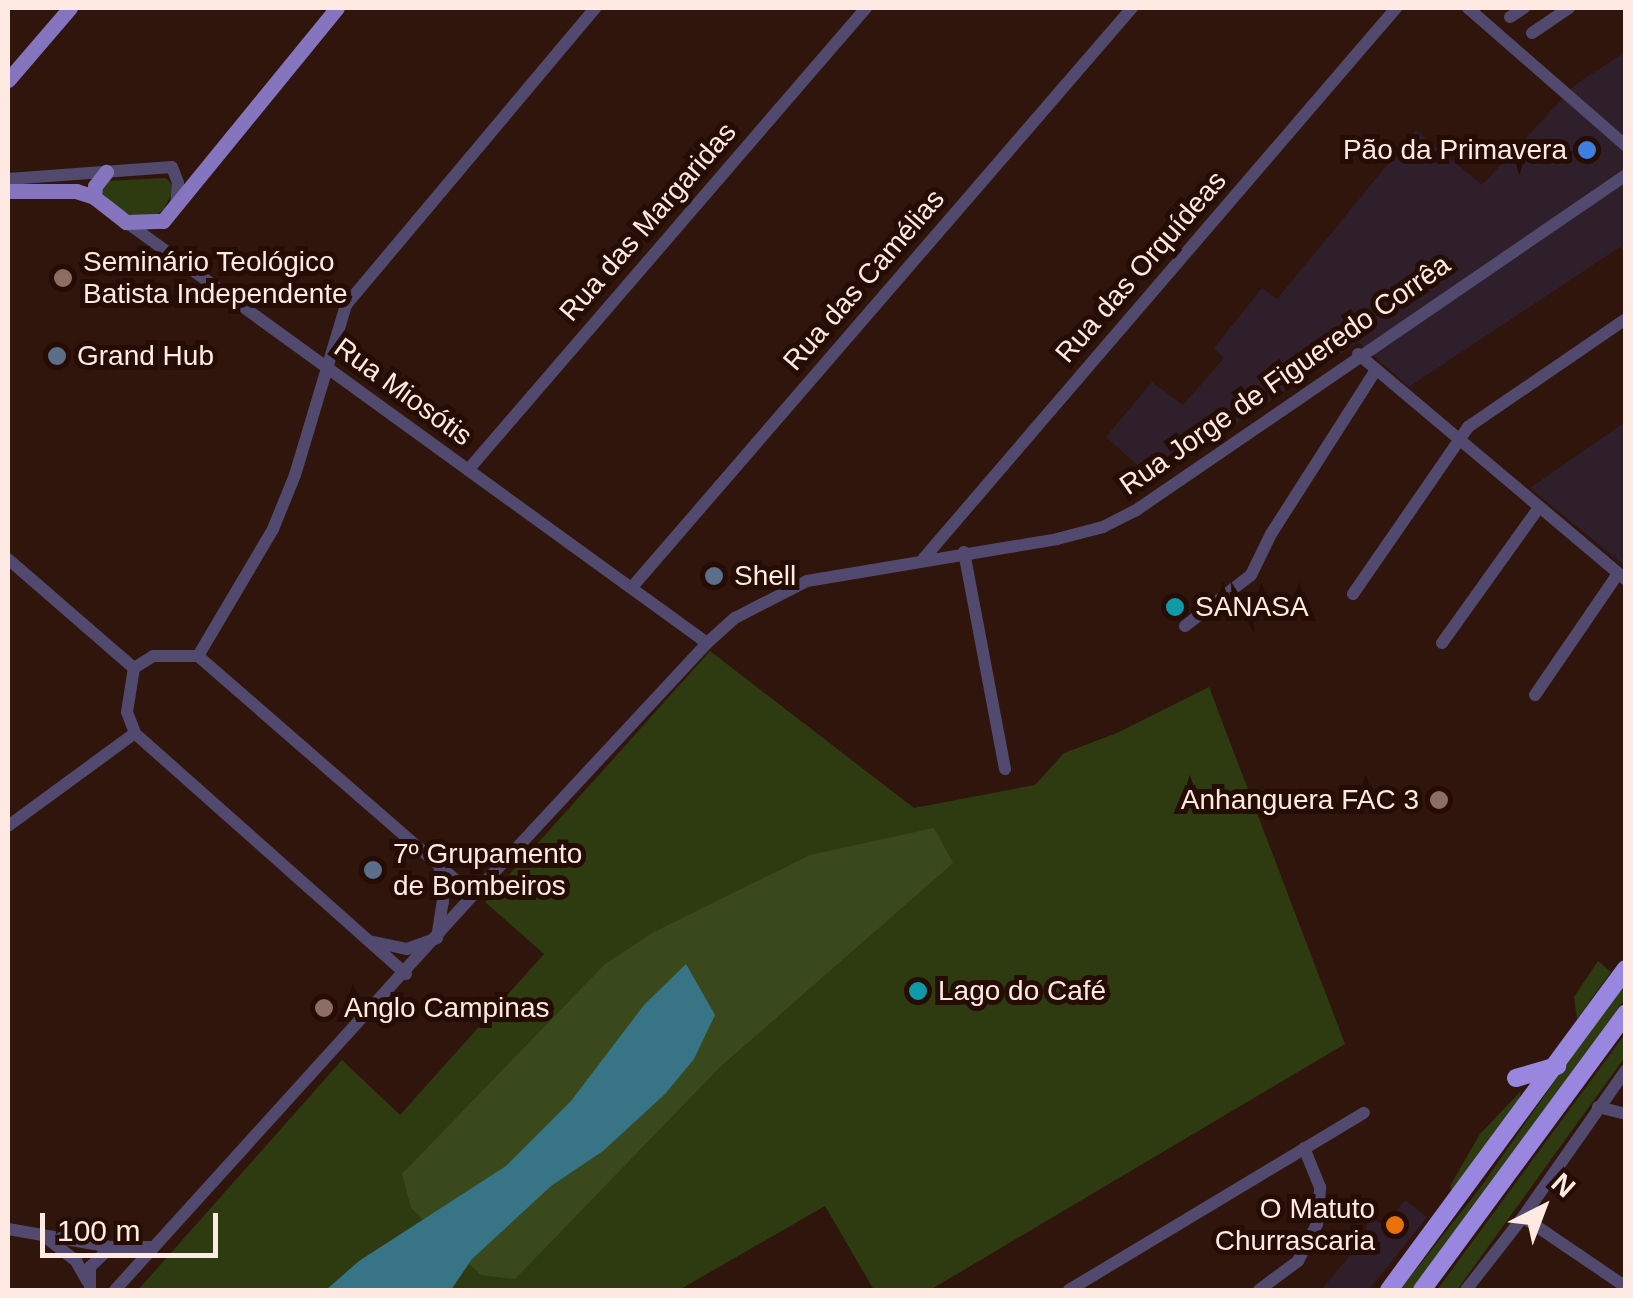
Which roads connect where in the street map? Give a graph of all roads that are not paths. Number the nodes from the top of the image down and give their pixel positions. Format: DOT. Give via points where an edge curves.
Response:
graph roads {
  1 [pos="70,8"];
  2 [pos="338,8"];
  3 [pos="595,8"];
  4 [pos="866,8"];
  5 [pos="1132,8"];
  6 [pos="1396,8"];
  7 [pos="1468,8"];
  8 [pos="1524,8"];
  9 [pos="1570,8"];
  10 [pos="1510,17"];
  11 [pos="1532,33"];
  12 [pos="8,80"];
  13 [pos="1626,146"];
  14 [pos="106,172"];
  15 [pos="1626,175"];
  16 [pos="8,179"];
  17 [pos="8,191"];
  18 [pos="94,196"];
  19 [pos="176,204"];
  20 [pos="163,221"];
  21 [pos="126,222"];
  22 [pos="162,247"];
  23 [pos="1626,318"];
  24 [pos="1358,354"];
  25 [pos="328,370"];
  26 [pos="1376,370"];
  27 [pos="1457,440"];
  28 [pos="468,470"];
  29 [pos="1538,509"];
  30 [pos="964,552"];
  31 [pos="924,558"];
  32 [pos="8,559"];
  33 [pos="1622,577"];
  34 [pos="633,586"];
  35 [pos="1353,594"];
  36 [pos="1184,626"];
  37 [pos="707,642"];
  38 [pos="1442,643"];
  39 [pos="198,656"];
  40 [pos="134,668"];
  41 [pos="1534,694"];
  42 [pos="135,733"];
  43 [pos="1005,769"];
  44 [pos="8,826"];
  45 [pos="440,867"];
  46 [pos="473,896"];
  47 [pos="436,938"];
  48 [pos="373,942"];
  49 [pos="1626,969"];
  50 [pos="406,974"];
  51 [pos="1626,1013"];
  52 [pos="1557,1066"];
  53 [pos="1626,1070"];
  54 [pos="1516,1078"];
  55 [pos="1598,1107"];
  56 [pos="1364,1112"];
  57 [pos="1626,1114"];
  58 [pos="1304,1148"];
  59 [pos="1524,1218"];
  60 [pos="8,1230"];
  61 [pos="42,1235"];
  62 [pos="111,1247"];
  63 [pos="154,1247"];
  64 [pos="88,1286"];
  65 [pos="1625,1289"];
  66 [pos="115,1290"];
  67 [pos="1070,1290"];
  68 [pos="1259,1290"];
  69 [pos="1389,1290"];
  70 [pos="1422,1290"];
  71 [pos="1466,1290"];
  1 -- 12 [label="main road"];
  2 -- 19 [label="main road"];
  3 -- 25 [label="street" via="346,305"];
  4 -- 28 [label="street, Rua das Margaridas"];
  5 -- 34 [label="street, Rua das Camélias"];
  6 -- 31 [label="street, Rua das Orquídeas"];
  7 -- 13 [label="street"];
  8 -- 10 [label="street"];
  9 -- 11 [label="street"];
  14 -- 16 [label="street"];
  14 -- 18 [label="main road"];
  14 -- 19 [label="street" via="172,167"];
  15 -- 24 [label="street, Rua Jorge de Figueredo Corrêa"];
  17 -- 18 [label="main road"];
  18 -- 21 [label="main road, Rua Miosótis"];
  19 -- 20 [label="main road"];
  20 -- 21 [label="main road"];
  20 -- 22 [label="street" via="157,238"];
  21 -- 22 [label="street, Rua Miosótis"];
  22 -- 25 [label="street, Rua Miosótis"];
  23 -- 27 [label="street"];
  24 -- 26 [label="street"];
  24 -- 30 [label="street, Rua Jorge de Figueredo Corrêa" via="1119,519 1057,539"];
  25 -- 28 [label="street, Rua Miosótis"];
  25 -- 39 [label="street" via="272,529"];
  26 -- 27 [label="street"];
  26 -- 36 [label="street" via="1251,574"];
  27 -- 29 [label="street"];
  27 -- 35 [label="street"];
  28 -- 34 [label="street, Rua Miosótis"];
  29 -- 33 [label="street"];
  29 -- 38 [label="street"];
  30 -- 31 [label="street, Rua Jorge de Figueredo Corrêa"];
  30 -- 43 [label="street"];
  31 -- 37 [label="street, Rua Jorge de Figueredo Corrêa" via="807,581 771,596"];
  32 -- 40 [label="street"];
  33 -- 41 [label="street"];
  34 -- 37 [label="street, Rua Miosótis"];
  37 -- 46 [label="street, Rua Jorge de Figueredo Corrêa"];
  39 -- 40 [label="street" via="153,656"];
  39 -- 45 [label="street"];
  40 -- 42 [label="street" via="127,712"];
  42 -- 44 [label="street"];
  42 -- 48 [label="street"];
  45 -- 46 [label="street"];
  45 -- 47 [label="street" via="444,902"];
  46 -- 47 [label="street, Rua Jorge de Figueredo Corrêa"];
  47 -- 48 [label="street" via="407,949"];
  47 -- 50 [label="street, Rua Jorge de Figueredo Corrêa"];
  48 -- 50 [label="street"];
  49 -- 52 [label="highway"];
  50 -- 63 [label="street, Rua Jorge de Figueredo Corrêa"];
  51 -- 70 [label="highway"];
  52 -- 54 [label="highway"];
  52 -- 69 [label="highway"];
  53 -- 55 [label="street"];
  55 -- 57 [label="street"];
  55 -- 59 [label="street"];
  56 -- 58 [label="street"];
  58 -- 67 [label="street"];
  58 -- 68 [label="street" via="1320,1187 1318,1224 1298,1261"];
  59 -- 65 [label="street"];
  59 -- 71 [label="street"];
  60 -- 61 [label="street"];
  61 -- 62 [label="street"];
  61 -- 64 [label="street" via="66,1251"];
  62 -- 63 [label="street"];
  62 -- 64 [label="street" via="96,1258"];
  63 -- 66 [label="street, Rua Jorge de Figueredo Corrêa"];
}
